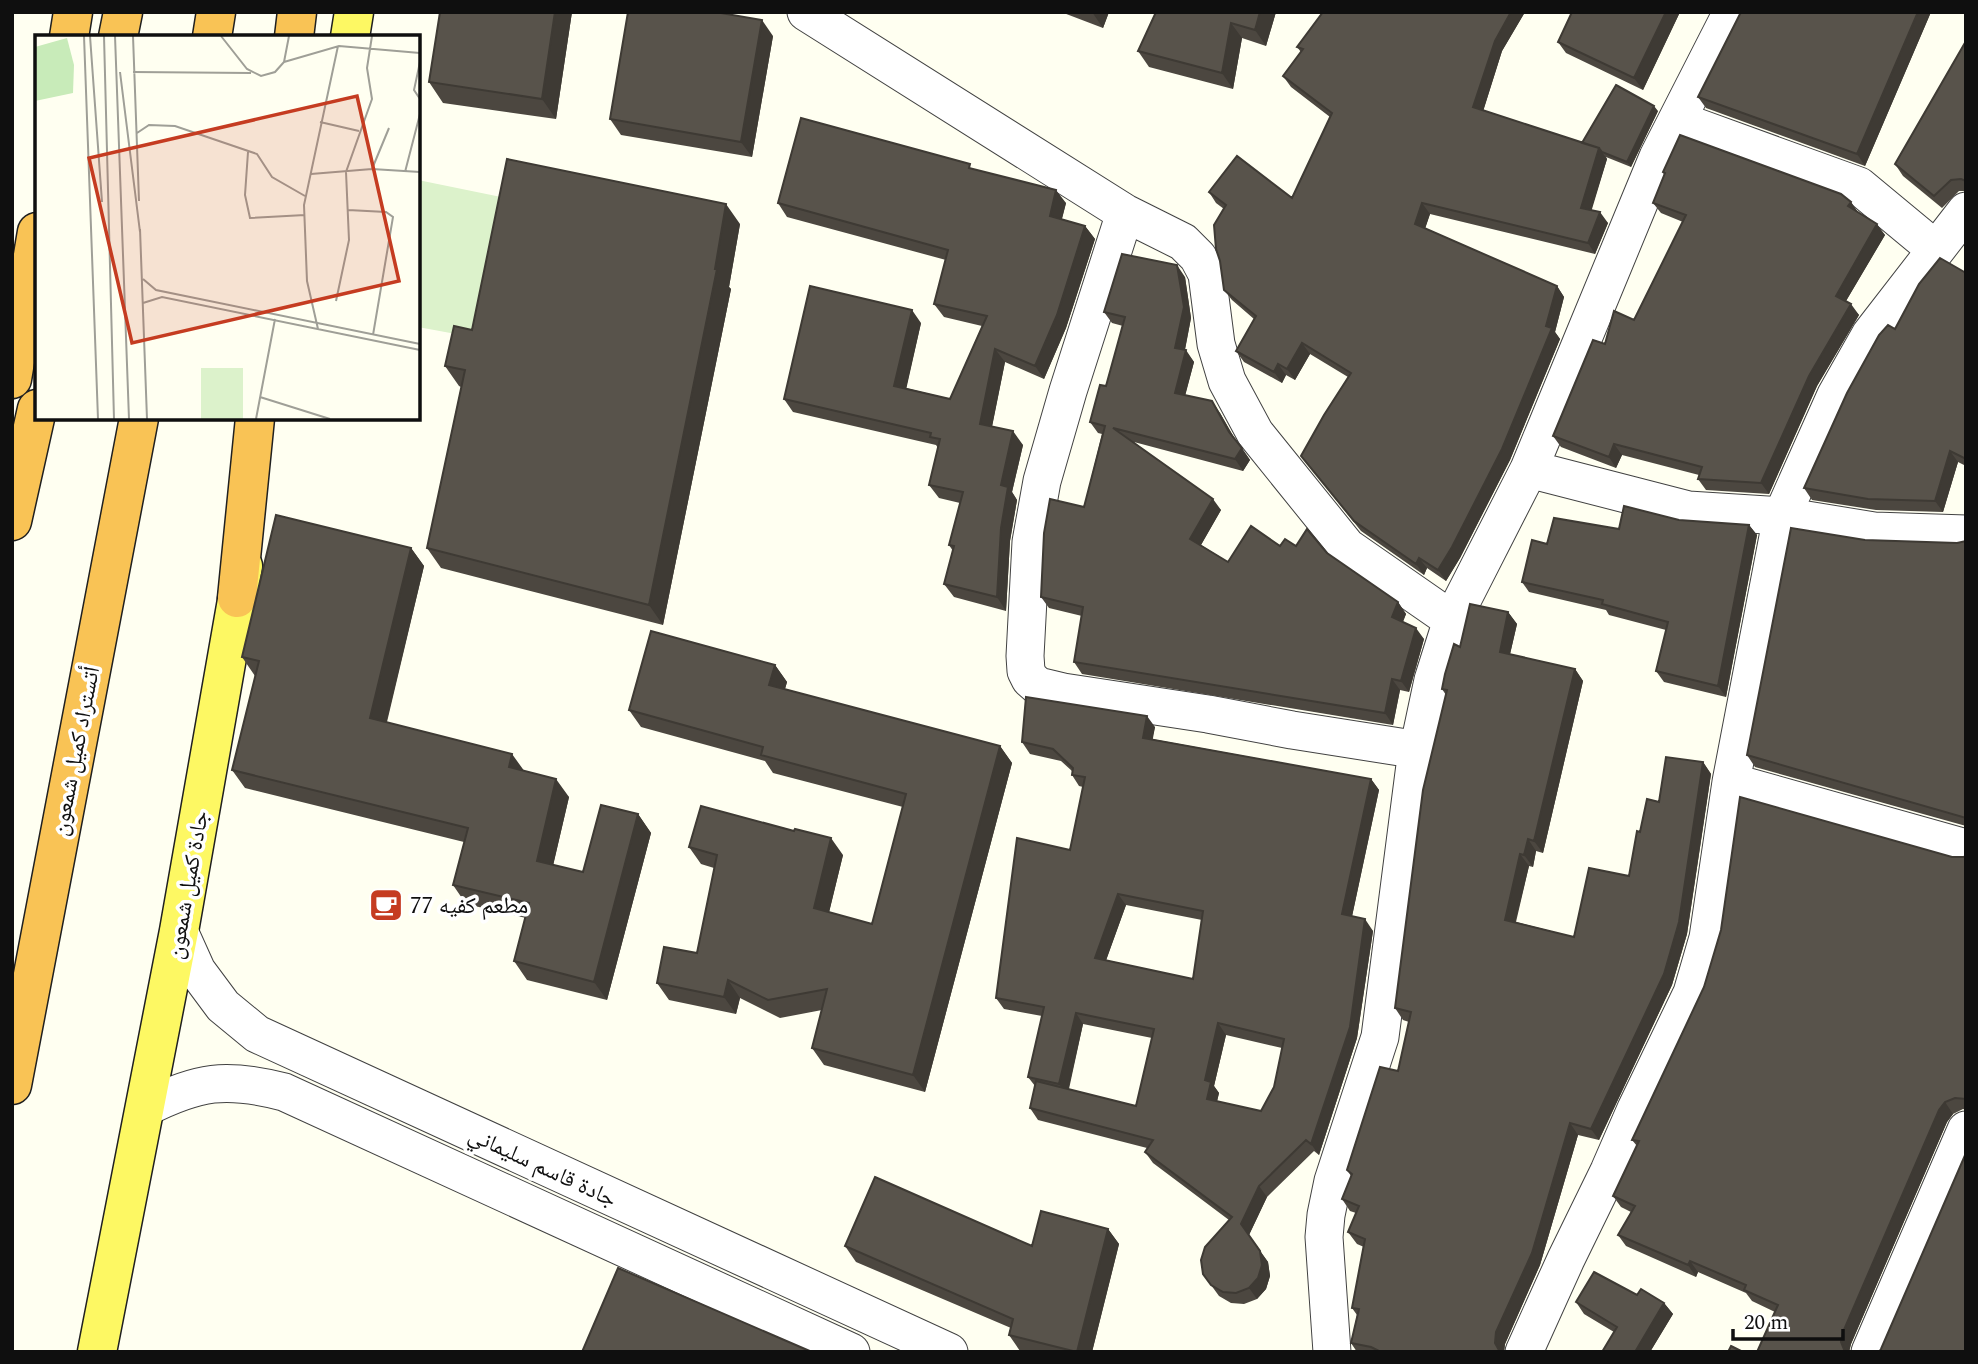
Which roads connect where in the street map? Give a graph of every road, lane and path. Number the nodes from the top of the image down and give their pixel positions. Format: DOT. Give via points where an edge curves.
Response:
graph roads {
  1 [pos="73,12"];
  2 [pos="123,12"];
  3 [pos="216,12"];
  4 [pos="297,12"];
  5 [pos="355,12"];
  6 [pos="806,12"];
  7 [pos="1732,12"];
  8 [pos="69,35"];
  9 [pos="118,35"];
  10 [pos="212,35"];
  11 [pos="294,35"];
  12 [pos="349,35"];
  13 [pos="1676,120"];
  14 [pos="1966,211"];
  15 [pos="1125,213"];
  16 [pos="35,244"];
  17 [pos="1935,249"];
  18 [pos="12,379"];
  19 [pos="35,417"];
  20 [pos="139,420"];
  21 [pos="255,420"];
  22 [pos="273,420"];
  23 [pos="1529,469"];
  24 [pos="1782,516"];
  25 [pos="12,521"];
  26 [pos="1966,534"];
  27 [pos="237,598"];
  28 [pos="1452,620"];
  29 [pos="1419,750"];
  30 [pos="1731,782"];
  31 [pos="1966,848"];
  32 [pos="179,931"];
  33 [pos="12,1085"];
  34 [pos="410,1104"];
  35 [pos="145,1108"];
  36 [pos="447,1122"];
  37 [pos="1966,1130"];
  38 [pos="413,1150"];
  39 [pos="97,1352"];
  40 [pos="851,1352"];
  41 [pos="949,1352"];
  42 [pos="1332,1352"];
  43 [pos="1524,1352"];
  44 [pos="1870,1352"];
  1 -- 8 [label="highway"];
  2 -- 9 [label="highway"];
  3 -- 10 [label="highway"];
  4 -- 11 [label="highway"];
  5 -- 12 [label="main road"];
  6 -- 15 [label="street"];
  7 -- 13 [label="street"];
  13 -- 17 [label="street" via="1859,186"];
  13 -- 23 [label="street"];
  14 -- 17 [label="street"];
  15 -- 28 [label="street" via="1183,242 1198,257 1207,274 1216,344 1227,381 1255,433 1317,512 1347,547"];
  15 -- 29 [label="street" via="1068,391 1035,516 1025,656 1030,679 1038,686 1063,692"];
  16 -- 18 [label="highway"];
  17 -- 24 [label="street" via="1870,335 1836,395"];
  19 -- 25 [label="highway"];
  20 -- 33 [label="highway, أتستراد كميل شمعون"];
  21 -- 27 [label="highway"];
  22 -- 27 [label="main road, جادة كميل شمعون"];
  23 -- 24 [label="street" via="1688,510"];
  23 -- 28 [label="street"];
  24 -- 26 [label="street" via="1874,531"];
  24 -- 30 [label="street"];
  27 -- 32 [label="main road, جادة كميل شمعون"];
  28 -- 29 [label="street" via="1433,680"];
  29 -- 42 [label="street" via="1380,1037 1326,1215"];
  30 -- 31 [label="street"];
  30 -- 43 [label="street" via="1708,938 1692,993"];
  32 -- 34 [label="street, جادة قاسم سليماني" via="210,989 257,1034"];
  32 -- 35 [label="main road, جادة كميل شمعون"];
  34 -- 36 [label="street, جادة قاسم سليماني"];
  34 -- 38 [label="street" via="401,1111 393,1132"];
  35 -- 38 [label="street, جادة قاسم سليماني" via="177,1091 212,1083 248,1083 284,1092"];
  35 -- 39 [label="main road, جادة كميل شمعون"];
  36 -- 38 [label="street" via="449,1133 439,1153"];
  36 -- 41 [label="street, جادة قاسم سليماني"];
  37 -- 44 [label="street"];
  38 -- 40 [label="street, جادة قاسم سليماني"];
}
